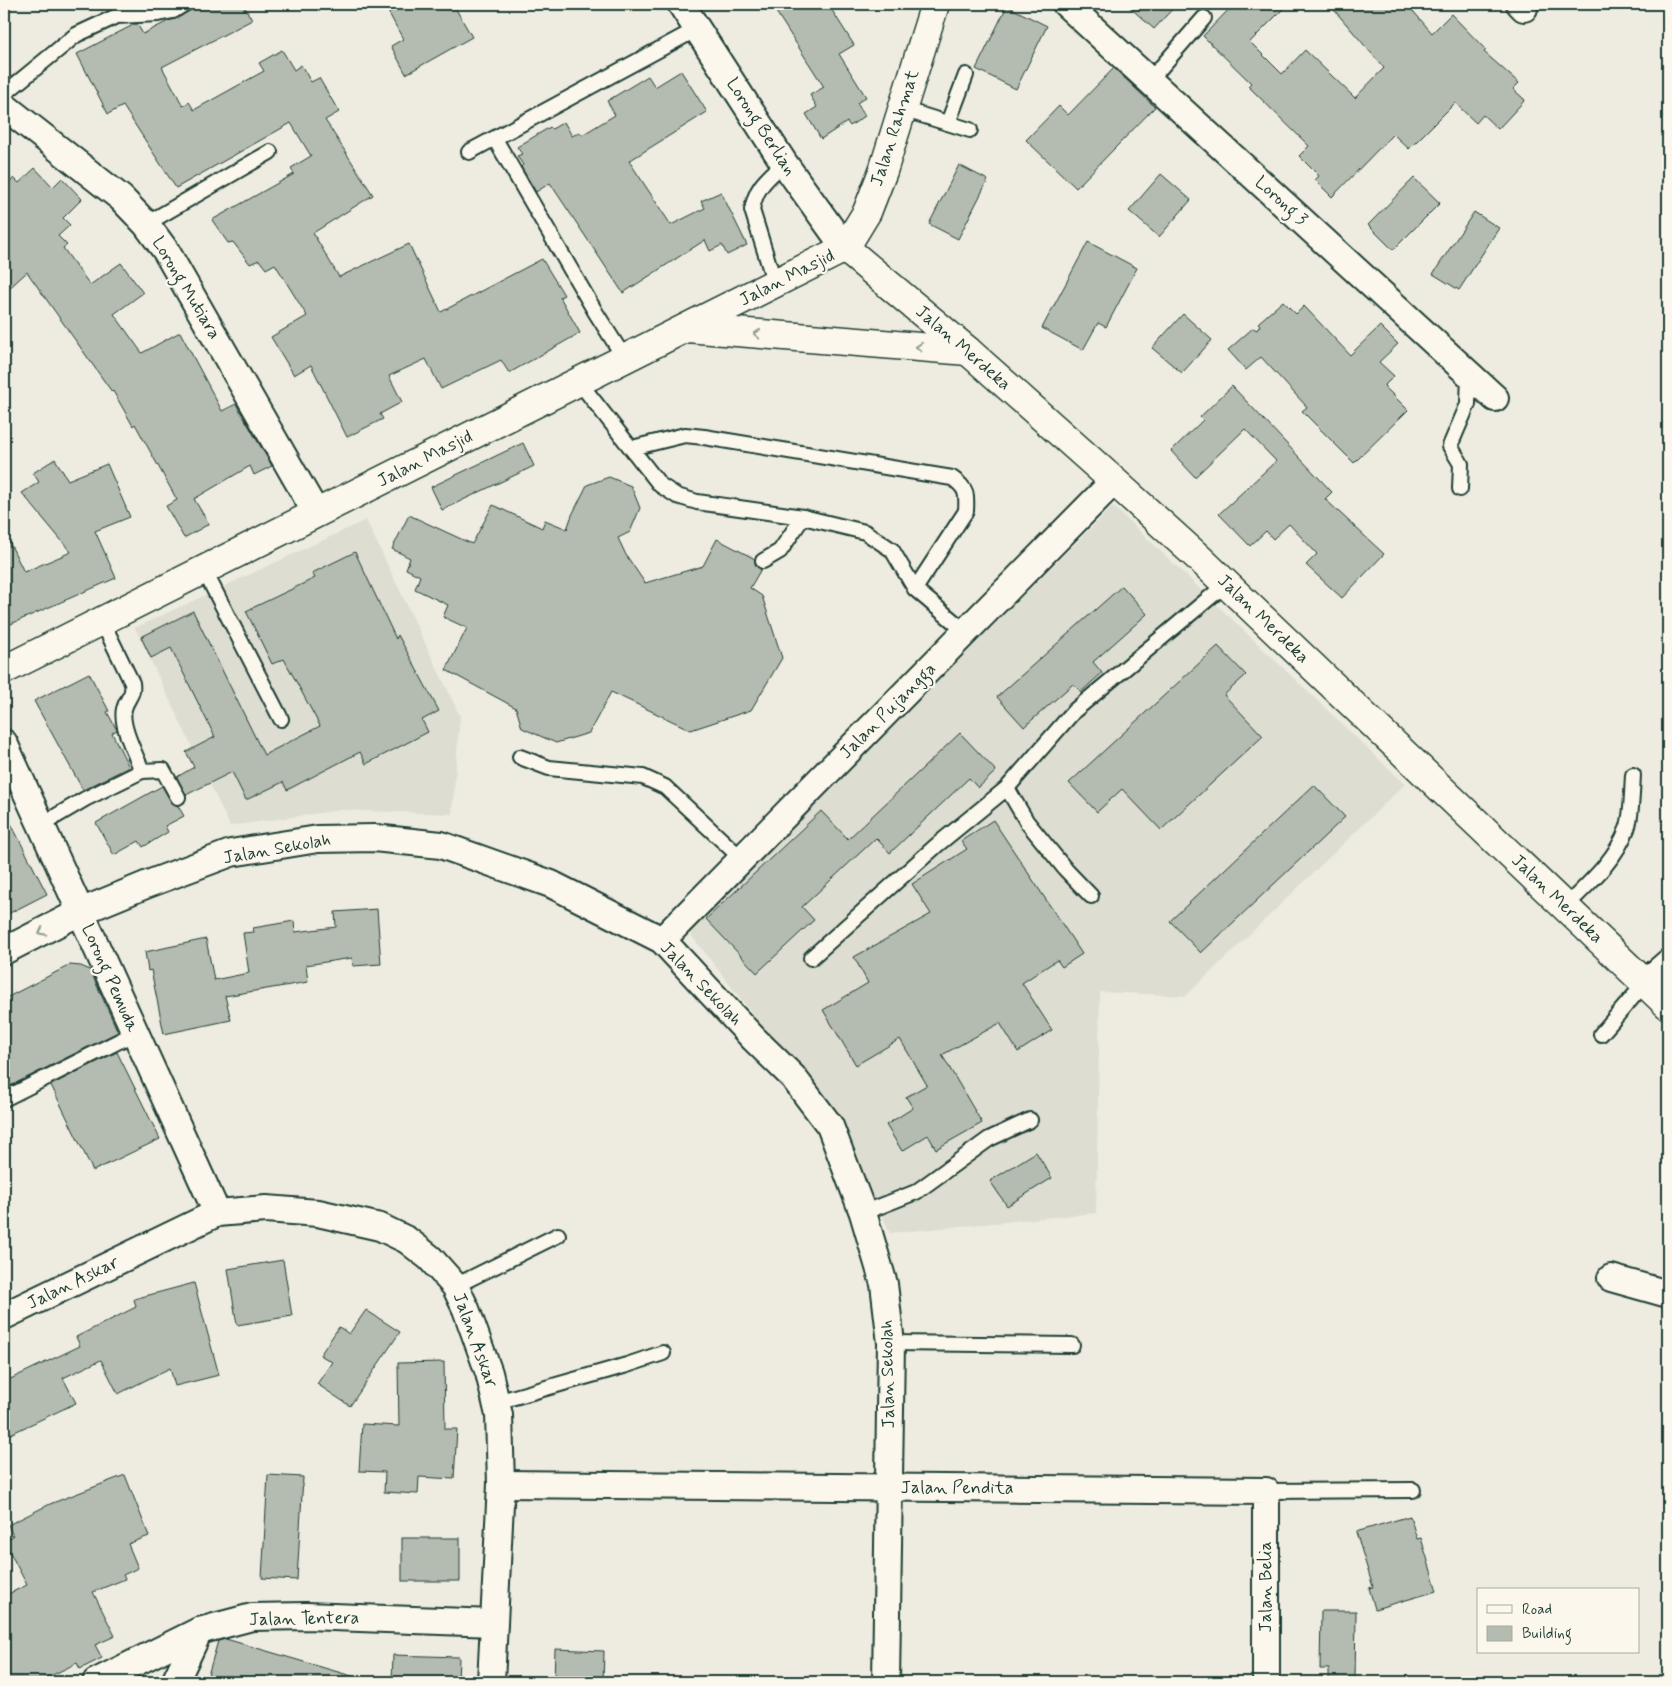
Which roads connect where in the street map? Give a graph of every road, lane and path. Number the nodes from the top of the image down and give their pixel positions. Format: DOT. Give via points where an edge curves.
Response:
graph roads {
  1 [pos="184,4"];
  2 [pos="681,4"];
  3 [pos="935,4"];
  4 [pos="1066,4"];
  5 [pos="1204,18"];
  6 [pos="697,29"];
  7 [pos="966,75"];
  8 [pos="1150,80"];
  9 [pos="4,94"];
  10 [pos="4,106"];
  11 [pos="902,109"];
  12 [pos="948,123"];
  13 [pos="970,130"];
  14 [pos="495,139"];
  15 [pos="270,152"];
  16 [pos="469,152"];
  17 [pos="784,163"];
  18 [pos="146,224"];
  19 [pos="845,248"];
  20 [pos="775,284"];
  21 [pos="687,328"];
  22 [pos="968,351"];
  23 [pos="625,359"];
  24 [pos="1469,372"];
  25 [pos="579,382"];
  26 [pos="1495,398"];
  27 [pos="632,448"];
  28 [pos="1114,481"];
  29 [pos="1460,489"];
  30 [pos="316,513"];
  31 [pos="803,517"];
  32 [pos="764,561"];
  33 [pos="204,570"];
  34 [pos="1226,584"];
  35 [pos="915,589"];
  36 [pos="102,621"];
  37 [pos="966,632"];
  38 [pos="4,670"];
  39 [pos="280,719"];
  40 [pos="4,743"];
  41 [pos="520,757"];
  42 [pos="142,771"];
  43 [pos="1634,775"];
  44 [pos="1007,788"];
  45 [pos="178,797"];
  46 [pos="41,825"];
  47 [pos="742,859"];
  48 [pos="1091,896"];
  49 [pos="1565,906"];
  50 [pos="80,912"];
  51 [pos="662,940"];
  52 [pos="4,951"];
  53 [pos="811,958"];
  54 [pos="1668,963"];
  55 [pos="1645,983"];
  56 [pos="1668,1005"];
  57 [pos="135,1033"];
  58 [pos="1601,1034"];
  59 [pos="4,1100"];
  60 [pos="1030,1120"];
  61 [pos="217,1213"];
  62 [pos="863,1214"];
  63 [pos="558,1235"];
  64 [pos="1611,1278"];
  65 [pos="454,1286"];
  66 [pos="1668,1294"];
  67 [pos="4,1316"];
  68 [pos="891,1343"];
  69 [pos="1072,1344"];
  70 [pos="663,1353"];
  71 [pos="497,1402"];
  72 [pos="501,1484"];
  73 [pos="888,1488"];
  74 [pos="1413,1490"];
  75 [pos="1266,1492"];
  76 [pos="494,1622"];
  77 [pos="200,1631"];
  78 [pos="96,1682"];
  79 [pos="175,1682"];
  80 [pos="492,1682"];
  81 [pos="886,1682"];
  82 [pos="1266,1682"];
  1 -- 9 [label="lane" via="173,11 158,14 117,16 76,35"];
  2 -- 6 [label="street, Lorong Berlian"];
  3 -- 11 [label="main road, Jalan Rahmat"];
  4 -- 8 [label="street, Lorong 3"];
  5 -- 8 [label="lane"];
  6 -- 14 [label="lane"];
  6 -- 17 [label="street, Lorong Berlian"];
  7 -- 12 [label="lane"];
  8 -- 24 [label="street, Lorong 3"];
  10 -- 18 [label="street, Lorong Mutiara" via="121,198"];
  11 -- 12 [label="lane"];
  11 -- 19 [label="main road, Jalan Rahmat" via="867,212"];
  12 -- 13 [label="lane"];
  14 -- 16 [label="lane"];
  14 -- 23 [label="lane"];
  15 -- 18 [label="lane"];
  17 -- 19 [label="street, Lorong Berlian"];
  17 -- 20 [label="lane" via="760,185 752,210"];
  18 -- 30 [label="street, Lorong Mutiara" via="166,250"];
  19 -- 20 [label="main road, Jalan Masjid"];
  19 -- 22 [label="main road, Jalan Merdeka"];
  20 -- 21 [label="main road, Jalan Masjid"];
  22 -- 21 [label="main road, one-way"];
  21 -- 23 [label="main road, Jalan Masjid"];
  22 -- 28 [label="main road, Jalan Merdeka"];
  23 -- 25 [label="main road, Jalan Masjid"];
  24 -- 26 [label="street, Lorong 3"];
  24 -- 29 [label="lane" via="1468,404 1450,446 1461,464"];
  25 -- 27 [label="lane"];
  25 -- 30 [label="main road, Jalan Masjid"];
  27 -- 31 [label="lane" via="660,484 677,496 697,502"];
  27 -- 35 [label="lane" via="685,435 952,478 962,485 967,498 966,512"];
  28 -- 34 [label="main road, Jalan Merdeka"];
  28 -- 37 [label="street, Jalan Pujangga"];
  30 -- 33 [label="main road, Jalan Masjid"];
  31 -- 32 [label="lane" via="780,551"];
  31 -- 35 [label="lane" via="865,532 892,550"];
  33 -- 36 [label="main road, Jalan Masjid"];
  33 -- 39 [label="lane"];
  34 -- 44 [label="lane" via="1074,711"];
  34 -- 49 [label="main road, Jalan Merdeka"];
  35 -- 37 [label="lane"];
  36 -- 38 [label="main road, Jalan Masjid"];
  36 -- 42 [label="lane" via="132,683 133,691 124,709 125,726"];
  37 -- 47 [label="street, Jalan Pujangga"];
  40 -- 46 [label="street, Lorong Pemuda"];
  41 -- 47 [label="lane" via="549,768 643,777 666,787"];
  42 -- 45 [label="lane" via="163,770"];
  42 -- 46 [label="lane"];
  43 -- 49 [label="lane" via="1628,827 1616,850 1604,868"];
  44 -- 48 [label="lane" via="1027,822"];
  44 -- 53 [label="lane" via="937,845"];
  46 -- 50 [label="street, Lorong Pemuda"];
  47 -- 51 [label="street, Jalan Pujangga"];
  49 -- 55 [label="main road, Jalan Merdeka"];
  50 -- 51 [label="street, Jalan Sekolah" via="231,853 318,839 374,838 450,848 551,884"];
  50 -- 52 [label="street, Jalan Sekolah, one-way"];
  50 -- 57 [label="street, Lorong Pemuda"];
  51 -- 62 [label="street, Jalan Sekolah" via="793,1077 830,1126"];
  54 -- 55 [label="street"];
  55 -- 56 [label="main road, Jalan Merdeka"];
  55 -- 58 [label="lane"];
  57 -- 59 [label="lane"];
  57 -- 61 [label="street, Lorong Pemuda"];
  60 -- 62 [label="lane" via="989,1138 916,1192"];
  61 -- 65 [label="street, Jalan Askar" via="266,1209 318,1213 380,1226 430,1258"];
  61 -- 67 [label="street, Jalan Askar"];
  62 -- 68 [label="street, Jalan Sekolah" via="884,1284"];
  63 -- 65 [label="lane"];
  64 -- 66 [label="street"];
  65 -- 71 [label="street, Jalan Askar" via="472,1327"];
  68 -- 69 [label="lane"];
  68 -- 73 [label="street, Jalan Sekolah"];
  70 -- 71 [label="lane"];
  71 -- 72 [label="street, Jalan Askar"];
  72 -- 73 [label="street, Jalan Pendita"];
  72 -- 76 [label="street, Jalan Askar"];
  73 -- 75 [label="street, Jalan Pendita"];
  73 -- 81 [label="street, Jalan Sekolah"];
  74 -- 75 [label="lane, Jalan Pendita"];
  75 -- 82 [label="street, Jalan Belia"];
  76 -- 77 [label="street, Jalan Tentera" via="252,1617"];
  76 -- 80 [label="street, Jalan Askar"];
  77 -- 78 [label="street, Jalan Tentera"];
  77 -- 79 [label="street"];
}
